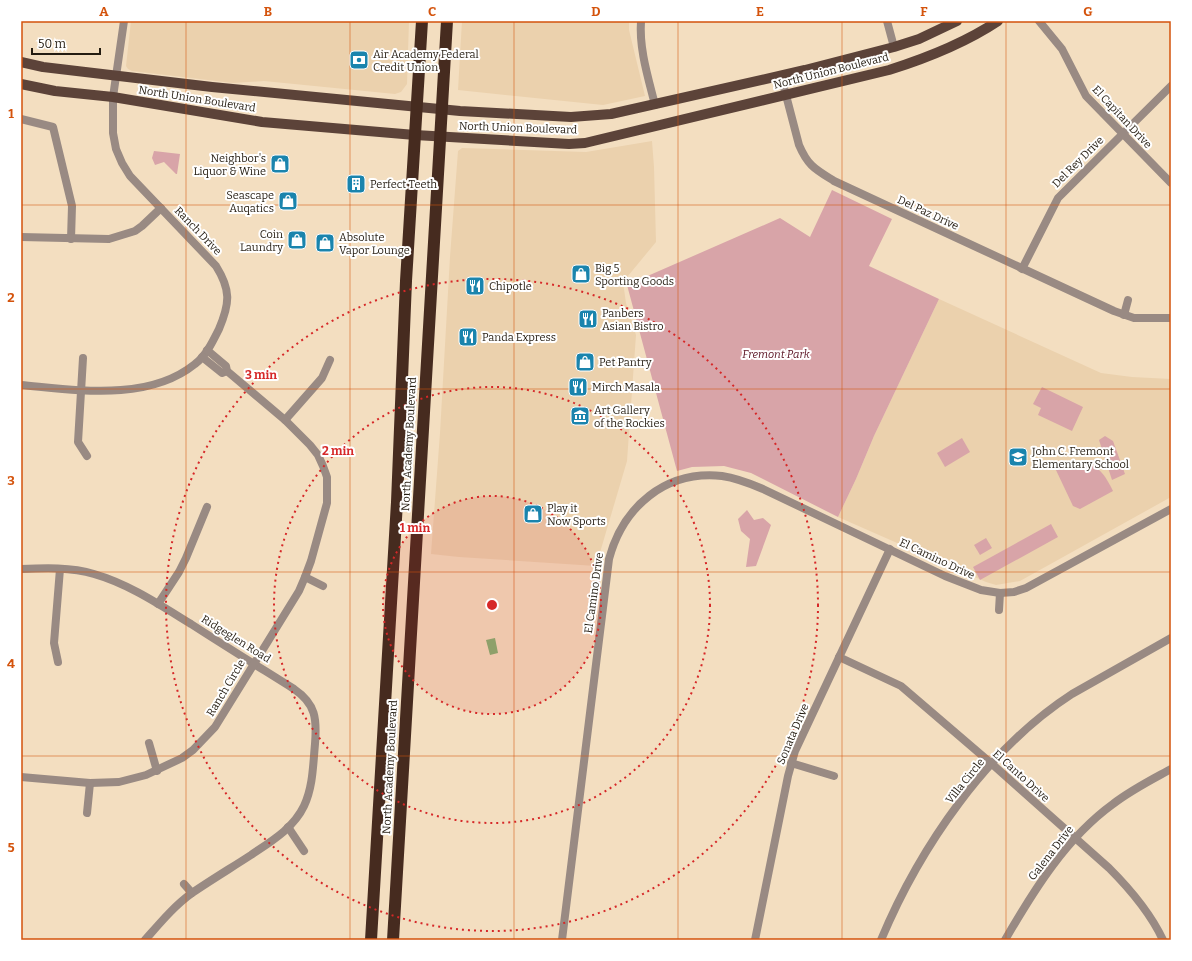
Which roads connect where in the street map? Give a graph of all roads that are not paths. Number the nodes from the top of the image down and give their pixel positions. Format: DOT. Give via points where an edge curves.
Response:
graph roads {
  1 [pos="124,21"];
  2 [pos="422,21"];
  3 [pos="447,21"];
  4 [pos="642,21"];
  5 [pos="887,21"];
  6 [pos="956,21"];
  7 [pos="998,21"];
  8 [pos="1038,21"];
  9 [pos="894,47"];
  10 [pos="21,62"];
  11 [pos="116,76"];
  12 [pos="781,76"];
  13 [pos="21,84"];
  14 [pos="1171,86"];
  15 [pos="787,95"];
  16 [pos="113,97"];
  17 [pos="655,105"];
  18 [pos="417,107"];
  19 [pos="442,109"];
  20 [pos="21,119"];
  21 [pos="1122,134"];
  22 [pos="415,135"];
  23 [pos="440,137"];
  24 [pos="1171,183"];
  25 [pos="161,208"];
  26 [pos="21,237"];
  27 [pos="71,239"];
  28 [pos="1022,269"];
  29 [pos="1128,300"];
  30 [pos="1124,315"];
  31 [pos="1171,318"];
  32 [pos="207,350"];
  33 [pos="202,357"];
  34 [pos="84,358"];
  35 [pos="330,360"];
  36 [pos="227,370"];
  37 [pos="21,385"];
  38 [pos="82,390"];
  39 [pos="285,420"];
  40 [pos="87,456"];
  41 [pos="207,507"];
  42 [pos="1171,509"];
  43 [pos="890,549"];
  44 [pos="21,569"];
  45 [pos="60,569"];
  46 [pos="305,578"];
  47 [pos="323,586"];
  48 [pos="1000,593"];
  49 [pos="158,604"];
  50 [pos="999,610"];
  51 [pos="1171,638"];
  52 [pos="839,658"];
  53 [pos="58,662"];
  54 [pos="254,664"];
  55 [pos="149,743"];
  56 [pos="791,763"];
  57 [pos="992,764"];
  58 [pos="1171,769"];
  59 [pos="157,770"];
  60 [pos="834,776"];
  61 [pos="21,777"];
  62 [pos="90,783"];
  63 [pos="87,813"];
  64 [pos="288,827"];
  65 [pos="1075,838"];
  66 [pos="304,851"];
  67 [pos="184,884"];
  68 [pos="192,893"];
  69 [pos="145,940"];
  70 [pos="371,940"];
  71 [pos="393,940"];
  72 [pos="562,940"];
  73 [pos="755,940"];
  74 [pos="882,940"];
  75 [pos="1005,940"];
  76 [pos="1163,940"];
  1 -- 11 [label="street, Ranch Drive"];
  2 -- 18 [label="highway, North Academy Boulevard"];
  3 -- 19 [label="highway, North Academy Boulevard"];
  4 -- 17 [label="street" via="642,51"];
  5 -- 9 [label="street"];
  6 -- 9 [label="main road, North Union Boulevard" via="919,39"];
  7 -- 15 [label="main road, North Union Boulevard" via="978,34 912,63"];
  8 -- 21 [label="street, El Capitan Drive" via="1062,49 1086,96"];
  9 -- 12 [label="main road, North Union Boulevard"];
  10 -- 11 [label="main road, North Union Boulevard"];
  11 -- 16 [label="street, Ranch Drive"];
  11 -- 18 [label="main road, North Union Boulevard"];
  12 -- 15 [label="street, Del Paz Drive"];
  12 -- 17 [label="main road, North Union Boulevard"];
  13 -- 16 [label="main road, North Union Boulevard" via="55,91"];
  14 -- 21 [label="street, Del Rey Drive"];
  15 -- 23 [label="main road, North Union Boulevard" via="585,143"];
  15 -- 28 [label="street, Del Paz Drive" via="799,144 809,164 816,170 834,181"];
  16 -- 22 [label="main road, North Union Boulevard" via="262,122"];
  16 -- 25 [label="street, Ranch Drive" via="113,133 122,163 130,176"];
  17 -- 19 [label="main road, North Union Boulevard" via="611,114 571,117"];
  18 -- 19 [label="main road, North Union Boulevard"];
  18 -- 22 [label="highway, North Academy Boulevard"];
  19 -- 23 [label="highway, North Academy Boulevard"];
  20 -- 27 [label="street" via="53,127 72,206"];
  21 -- 24 [label="street, El Capitan Drive"];
  21 -- 28 [label="street, Del Rey Drive" via="1058,198"];
  22 -- 23 [label="main road, North Union Boulevard"];
  22 -- 70 [label="highway, North Academy Boulevard"];
  23 -- 71 [label="highway, North Academy Boulevard"];
  25 -- 27 [label="street" via="129,234 109,239"];
  25 -- 32 [label="street, Ranch Drive" via="205,252 223,277 227,288 225,311"];
  26 -- 27 [label="street"];
  28 -- 30 [label="street, Del Paz Drive"];
  29 -- 30 [label="street"];
  30 -- 31 [label="street, Del Paz Drive" via="1134,318"];
  32 -- 33 [label="street, Ranch Drive"];
  32 -- 36 [label="street, Ranch Circle" via="226,366"];
  33 -- 36 [label="street, Ranch Circle" via="222,373"];
  33 -- 38 [label="street, Ranch Drive" via="180,374 146,386 131,390"];
  34 -- 38 [label="street"];
  35 -- 39 [label="street" via="322,378"];
  36 -- 39 [label="street, Ranch Circle"];
  37 -- 38 [label="street, Ranch Drive"];
  38 -- 40 [label="street" via="78,442"];
  39 -- 46 [label="street, Ranch Circle" via="318,455 327,477 327,503"];
  41 -- 49 [label="street" via="179,572"];
  42 -- 48 [label="street, El Camino Drive" via="1026,588"];
  43 -- 48 [label="street, El Camino Drive" via="959,582 981,590"];
  43 -- 52 [label="street, Sonata Drive"];
  43 -- 72 [label="street, El Camino Drive" via="746,482 722,476 694,477 668,485 649,496 633,511 618,533 609,559"];
  44 -- 45 [label="street, Ridgeglen Road"];
  45 -- 49 [label="street, Ridgeglen Road" via="109,579"];
  45 -- 53 [label="street" via="54,643"];
  46 -- 47 [label="street"];
  46 -- 54 [label="street, Ranch Circle"];
  48 -- 50 [label="street"];
  49 -- 54 [label="street, Ridgeglen Road"];
  51 -- 57 [label="street, Villa Circle" via="1057,704 1019,736"];
  52 -- 56 [label="street, Sonata Drive"];
  52 -- 57 [label="street, El Canto Drive" via="901,686"];
  54 -- 59 [label="street, Ranch Circle" via="215,728 182,758"];
  54 -- 64 [label="street, Ridgeglen Road" via="302,695 313,710 316,720 309,791 303,807"];
  55 -- 59 [label="street"];
  56 -- 60 [label="street"];
  56 -- 73 [label="street, Sonata Drive"];
  57 -- 65 [label="street, El Canto Drive"];
  57 -- 74 [label="street, Villa Circle" via="963,798 910,878"];
  58 -- 65 [label="street, Galena Drive" via="1113,804"];
  59 -- 62 [label="street, Ranch Circle" via="132,780"];
  61 -- 62 [label="street, Ranch Circle"];
  62 -- 63 [label="street"];
  64 -- 66 [label="street"];
  64 -- 68 [label="street, Ridgeglen Road" via="279,836"];
  65 -- 75 [label="street, Galena Drive" via="1037,888"];
  65 -- 76 [label="street, El Canto Drive" via="1126,885 1151,918"];
  67 -- 68 [label="street"];
  68 -- 69 [label="street, Ridgeglen Road" via="174,908"];
}
